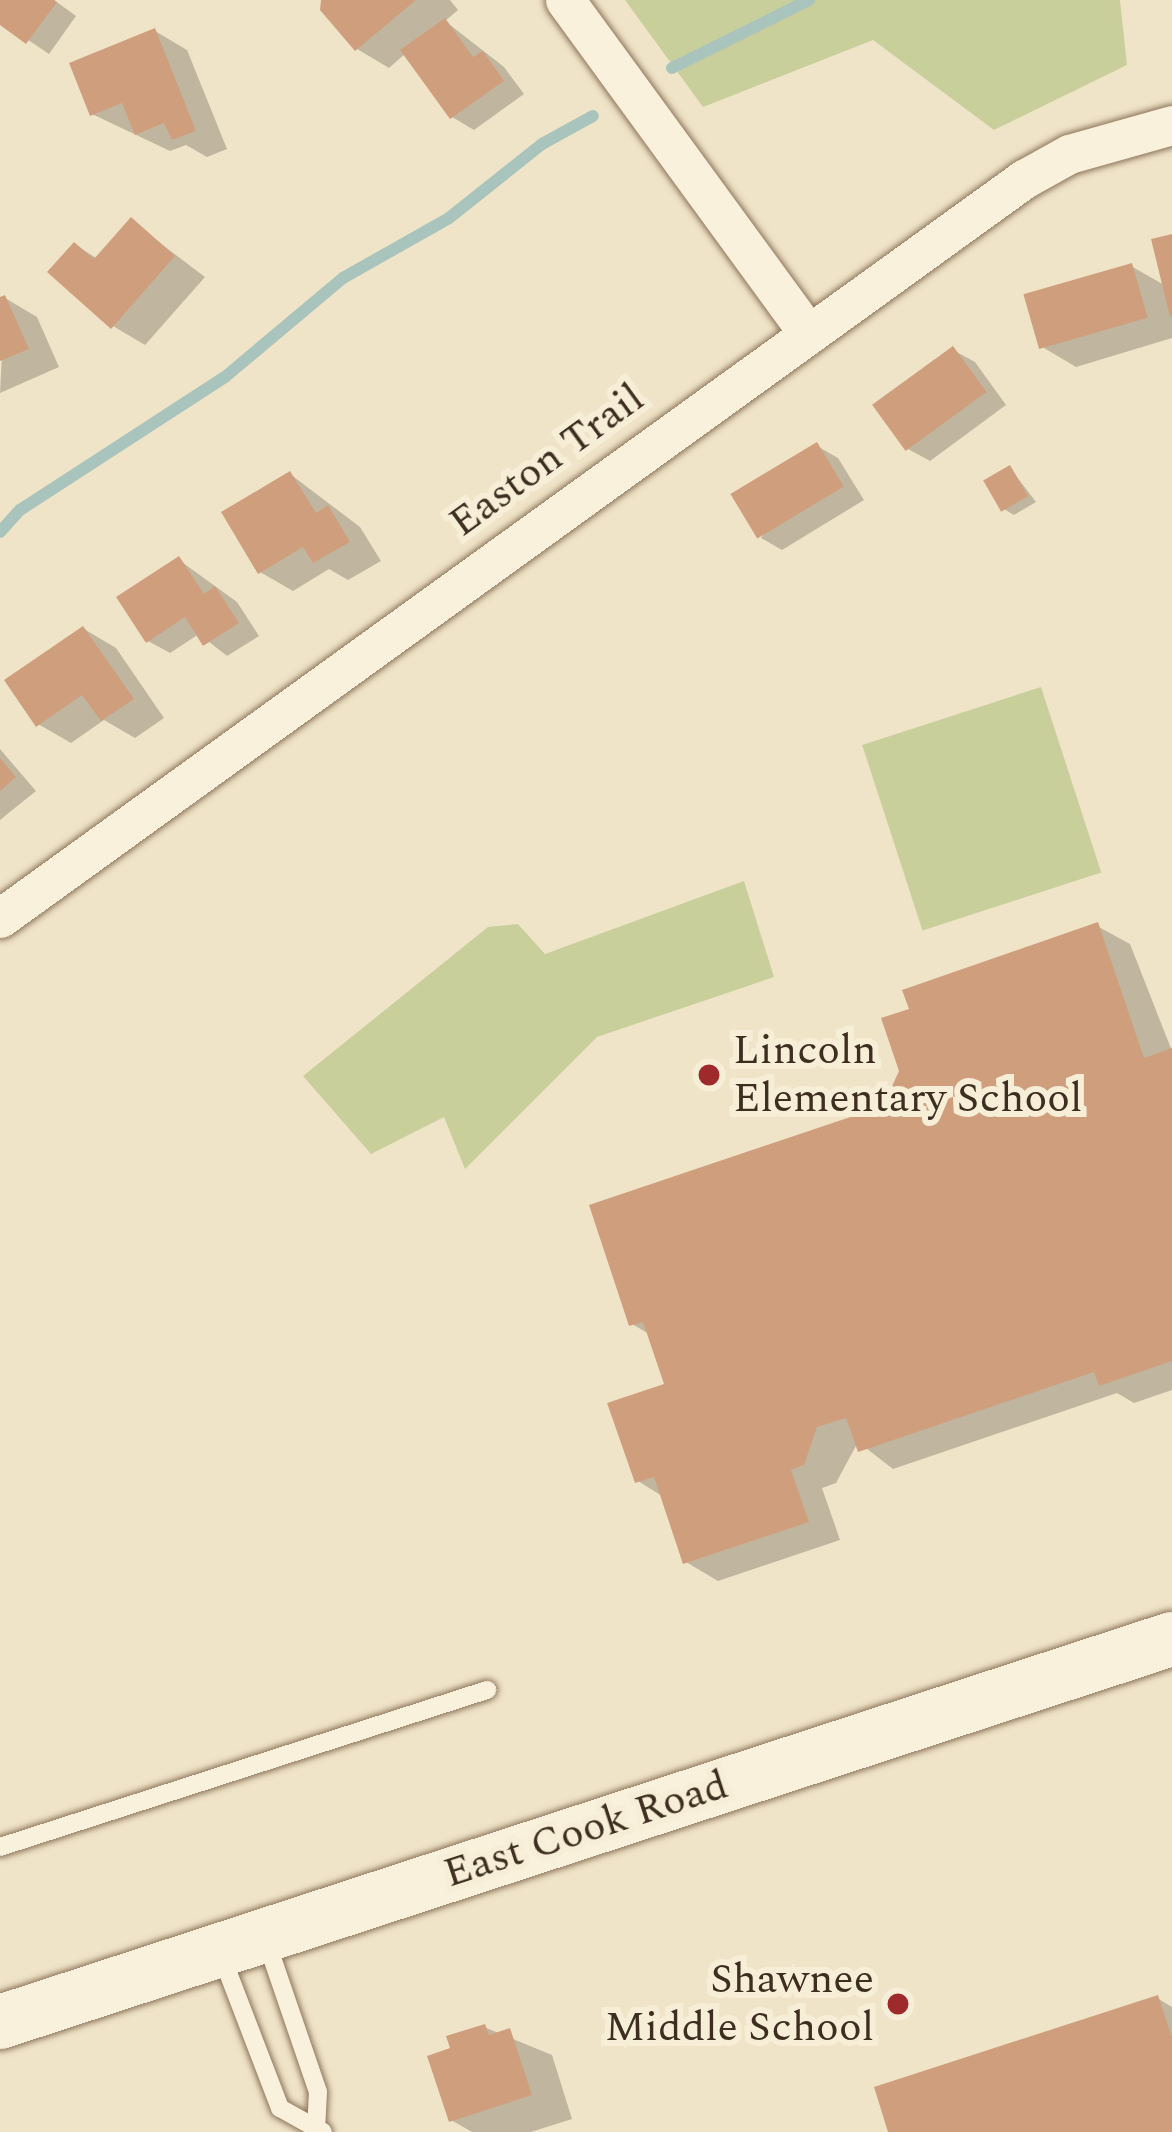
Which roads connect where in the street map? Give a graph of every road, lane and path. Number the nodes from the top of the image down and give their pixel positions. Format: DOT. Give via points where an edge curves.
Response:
graph roads {
  1 [pos="566,0"];
  2 [pos="1172,125"];
  3 [pos="807,332"];
  4 [pos="0,918"];
  5 [pos="1172,1639"];
  6 [pos="487,1690"];
  7 [pos="0,1847"];
  8 [pos="242,1943"];
  9 [pos="0,2022"];
  10 [pos="320,2130"];
  1 -- 3 [label="street"];
  2 -- 3 [label="street, Easton Trail" via="1069,154 1024,179"];
  3 -- 4 [label="street, Easton Trail"];
  5 -- 8 [label="main road, East Cook Road"];
  6 -- 7 [label="lane"];
  8 -- 9 [label="main road, East Cook Road"];
  8 -- 10 [label="lane" via="318,2092"];
  8 -- 10 [label="lane" via="280,2108"];
}
